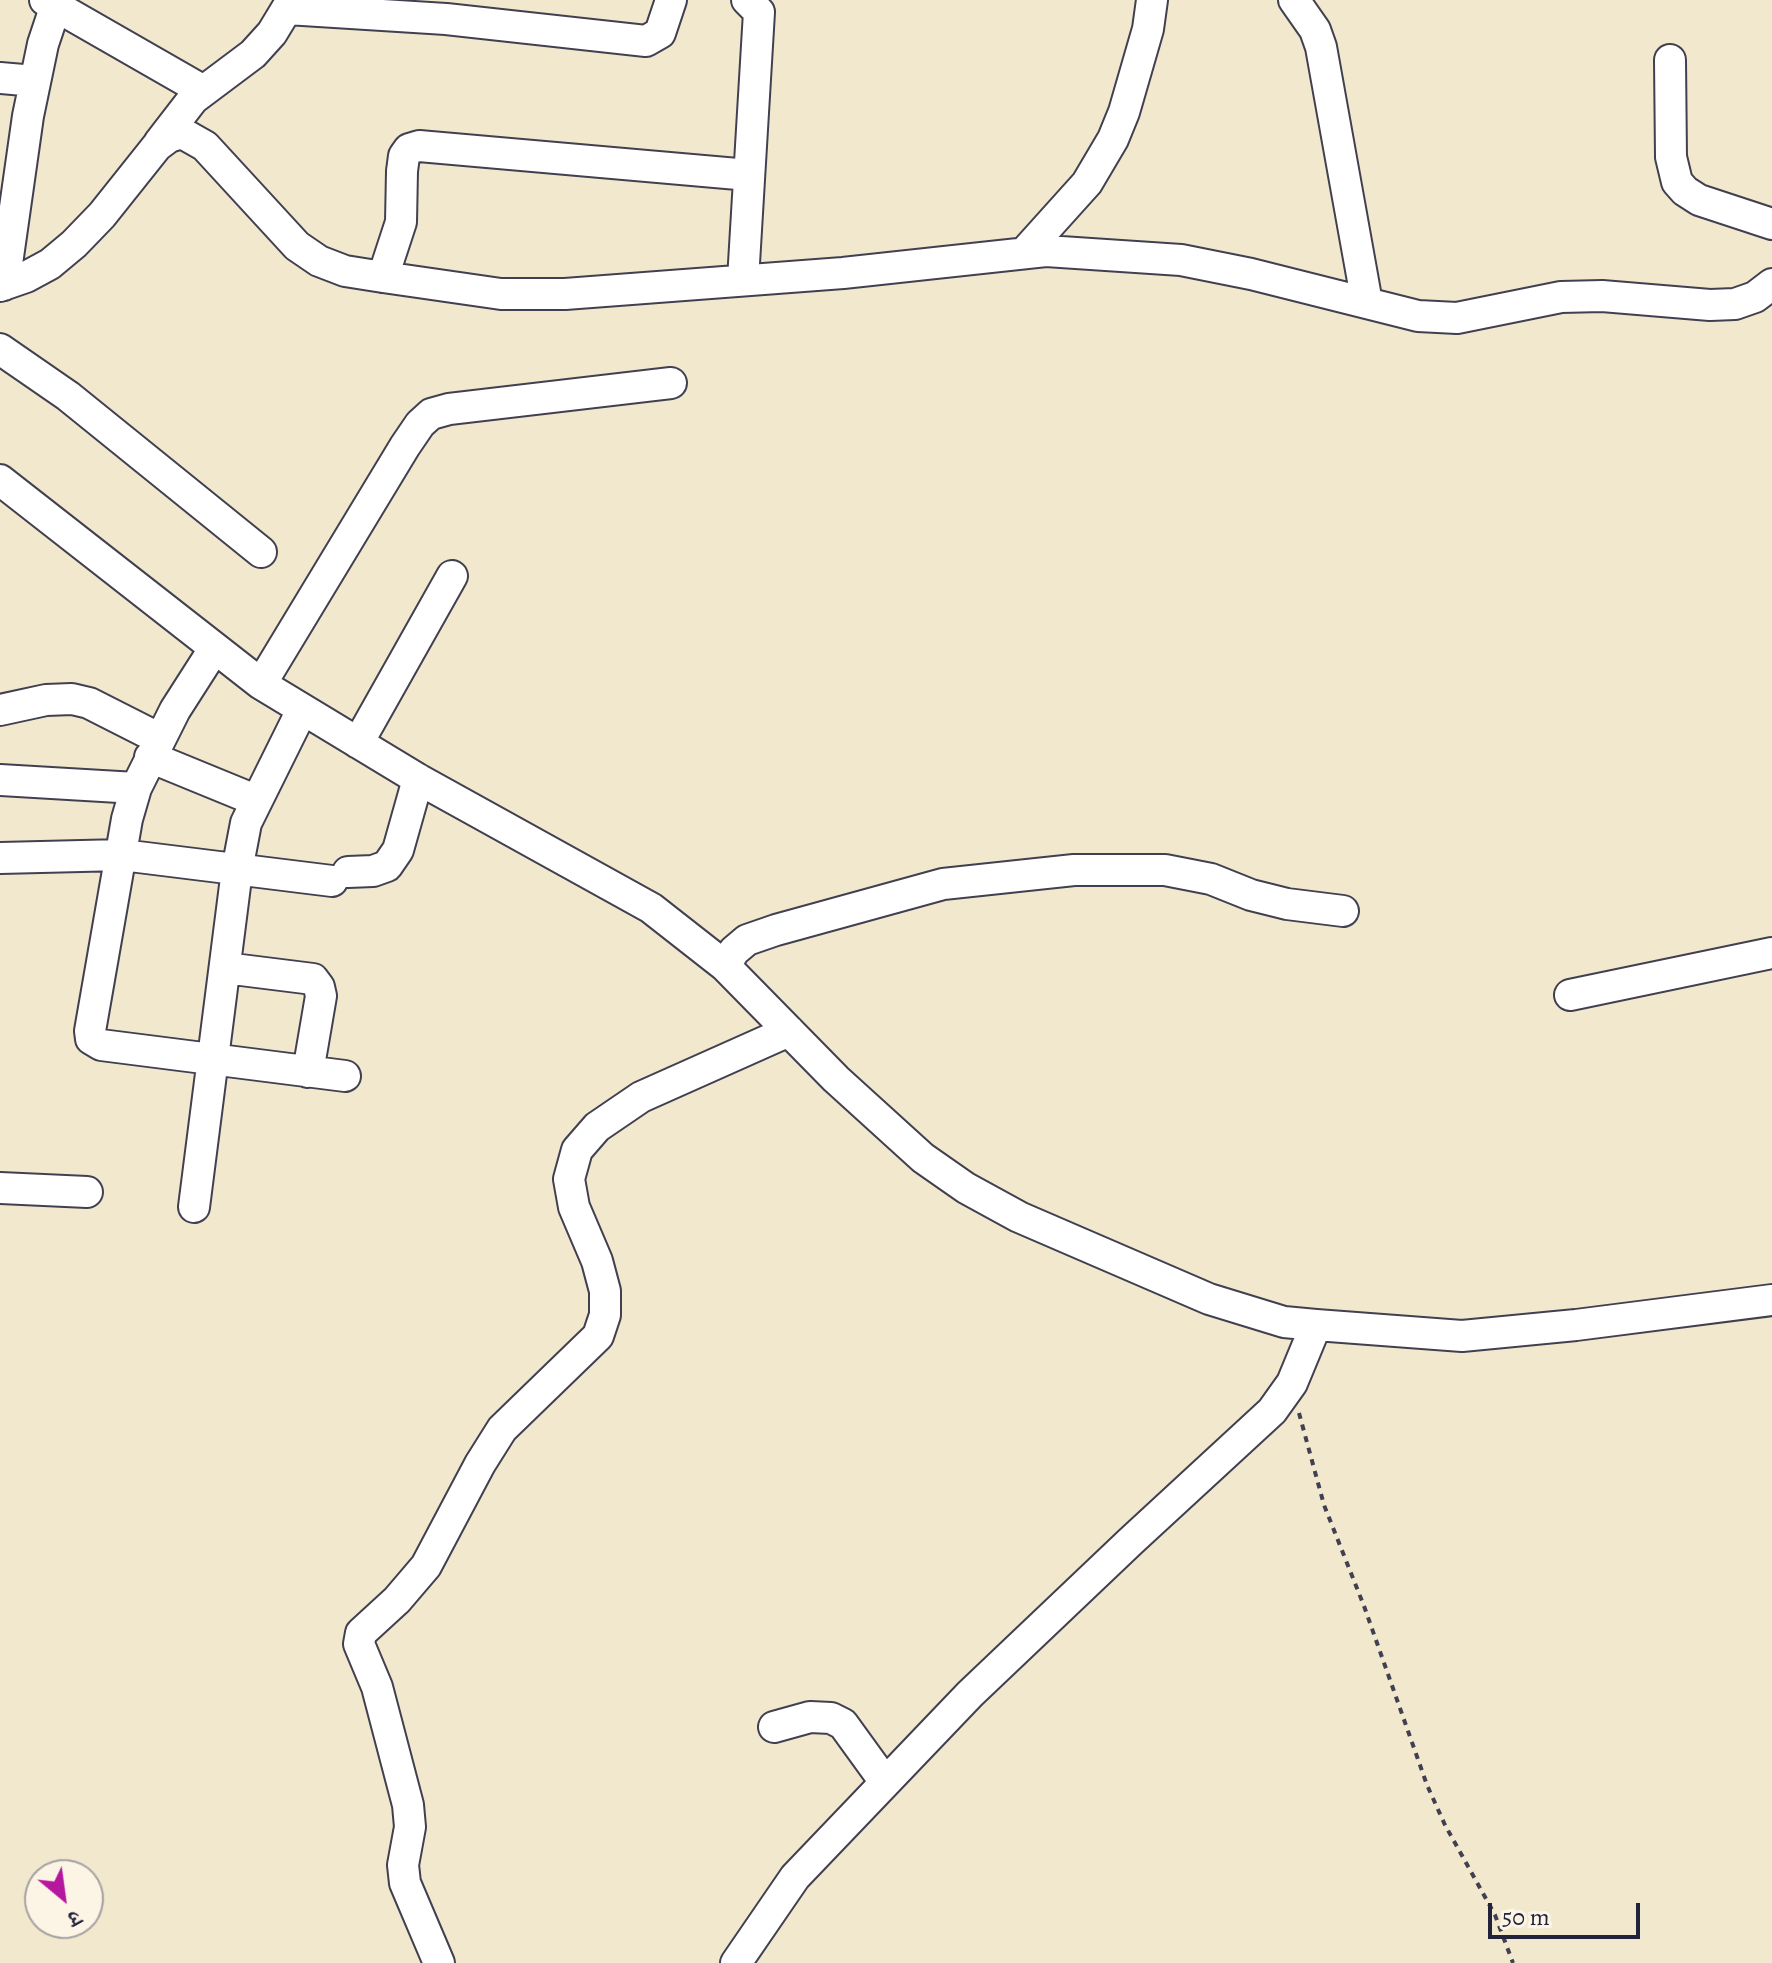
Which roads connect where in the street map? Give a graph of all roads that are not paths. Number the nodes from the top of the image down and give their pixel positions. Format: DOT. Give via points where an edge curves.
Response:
graph roads {
  1 [pos="671,0"];
  2 [pos="747,0"];
  3 [pos="1152,0"];
  4 [pos="1294,0"];
  5 [pos="50,4"];
  6 [pos="290,4"];
  7 [pos="447,9"];
  8 [pos="1670,60"];
  9 [pos="0,78"];
  10 [pos="35,81"];
  11 [pos="202,90"];
  12 [pos="157,146"];
  13 [pos="749,175"];
  14 [pos="1772,224"];
  15 [pos="1024,253"];
  16 [pos="383,277"];
  17 [pos="743,280"];
  18 [pos="1772,284"];
  19 [pos="2,286"];
  20 [pos="1367,303"];
  21 [pos="1735,304"];
  22 [pos="1772,312"];
  23 [pos="0,349"];
  24 [pos="671,383"];
  25 [pos="0,480"];
  26 [pos="261,552"];
  27 [pos="452,576"];
  28 [pos="214,649"];
  29 [pos="261,684"];
  30 [pos="0,710"];
  31 [pos="302,710"];
  32 [pos="358,743"];
  33 [pos="155,748"];
  34 [pos="418,779"];
  35 [pos="0,780"];
  36 [pos="136,788"];
  37 [pos="255,800"];
  38 [pos="122,855"];
  39 [pos="0,858"];
  40 [pos="237,870"];
  41 [pos="1343,911"];
  42 [pos="1772,953"];
  43 [pos="725,966"];
  44 [pos="225,968"];
  45 [pos="1570,995"];
  46 [pos="789,1031"];
  47 [pos="213,1060"];
  48 [pos="308,1072"];
  49 [pos="345,1076"];
  50 [pos="0,1188"];
  51 [pos="87,1192"];
  52 [pos="194,1207"];
  53 [pos="1772,1300"];
  54 [pos="1316,1325"];
  55 [pos="774,1727"];
  56 [pos="885,1782"];
  57 [pos="439,1963"];
  58 [pos="736,1963"];
  1 -- 7 [label="street" via="660,33 646,41"];
  2 -- 13 [label="street" via="759,12"];
  3 -- 15 [label="street" via="1113,139 1087,183"];
  4 -- 20 [label="street" via="1321,47"];
  5 -- 10 [label="street"];
  5 -- 11 [label="street"];
  6 -- 7 [label="street"];
  6 -- 11 [label="street" via="253,54"];
  8 -- 14 [label="street" via="1671,157 1677,182 1699,200"];
  9 -- 10 [label="street"];
  10 -- 19 [label="street"];
  11 -- 12 [label="street"];
  12 -- 16 [label="street" via="182,133 192,137 297,246 345,271"];
  12 -- 19 [label="street" via="74,244 50,264"];
  13 -- 16 [label="street" via="419,146 404,156 401,222"];
  13 -- 17 [label="street"];
  15 -- 17 [label="street"];
  15 -- 20 [label="street" via="1181,260"];
  16 -- 17 [label="street" via="501,294"];
  18 -- 21 [label="street"];
  20 -- 21 [label="street" via="1418,316 1457,318 1561,297"];
  21 -- 22 [label="street"];
  23 -- 26 [label="street" via="68,396"];
  24 -- 29 [label="street" via="431,414 405,446"];
  25 -- 28 [label="street"];
  27 -- 32 [label="street"];
  28 -- 29 [label="street"];
  28 -- 33 [label="street"];
  29 -- 31 [label="street"];
  30 -- 33 [label="street" via="46,700 89,703"];
  31 -- 32 [label="street"];
  31 -- 37 [label="street"];
  32 -- 34 [label="street"];
  33 -- 36 [label="street"];
  33 -- 37 [label="street"];
  34 -- 40 [label="street" via="398,850 387,866 340,877"];
  34 -- 43 [label="street" via="651,908"];
  35 -- 36 [label="street"];
  36 -- 38 [label="street"];
  37 -- 40 [label="street"];
  38 -- 39 [label="street"];
  38 -- 40 [label="street"];
  38 -- 47 [label="street" via="91,1039 101,1045"];
  40 -- 44 [label="street"];
  41 -- 43 [label="street" via="1287,904 1165,870 1060,871 943,884 776,930 747,940"];
  42 -- 45 [label="street"];
  43 -- 46 [label="street"];
  44 -- 47 [label="street"];
  44 -- 48 [label="street" via="313,979 321,996"];
  46 -- 54 [label="street" via="886,1126 966,1188 1019,1217 1209,1299 1284,1322"];
  46 -- 57 [label="street" via="641,1097 597,1127 577,1150 569,1179 574,1207 605,1291 598,1336 502,1429 426,1566 361,1633 359,1644 377,1687 408,1805 405,1883"];
  47 -- 48 [label="street"];
  47 -- 52 [label="street"];
  48 -- 49 [label="street"];
  50 -- 51 [label="street"];
  53 -- 54 [label="street" via="1462,1336"];
  54 -- 56 [label="street" via="1292,1383 1272,1411 970,1694"];
  55 -- 56 [label="street" via="810,1717 831,1718 843,1724"];
  56 -- 58 [label="street" via="795,1877"];
}
